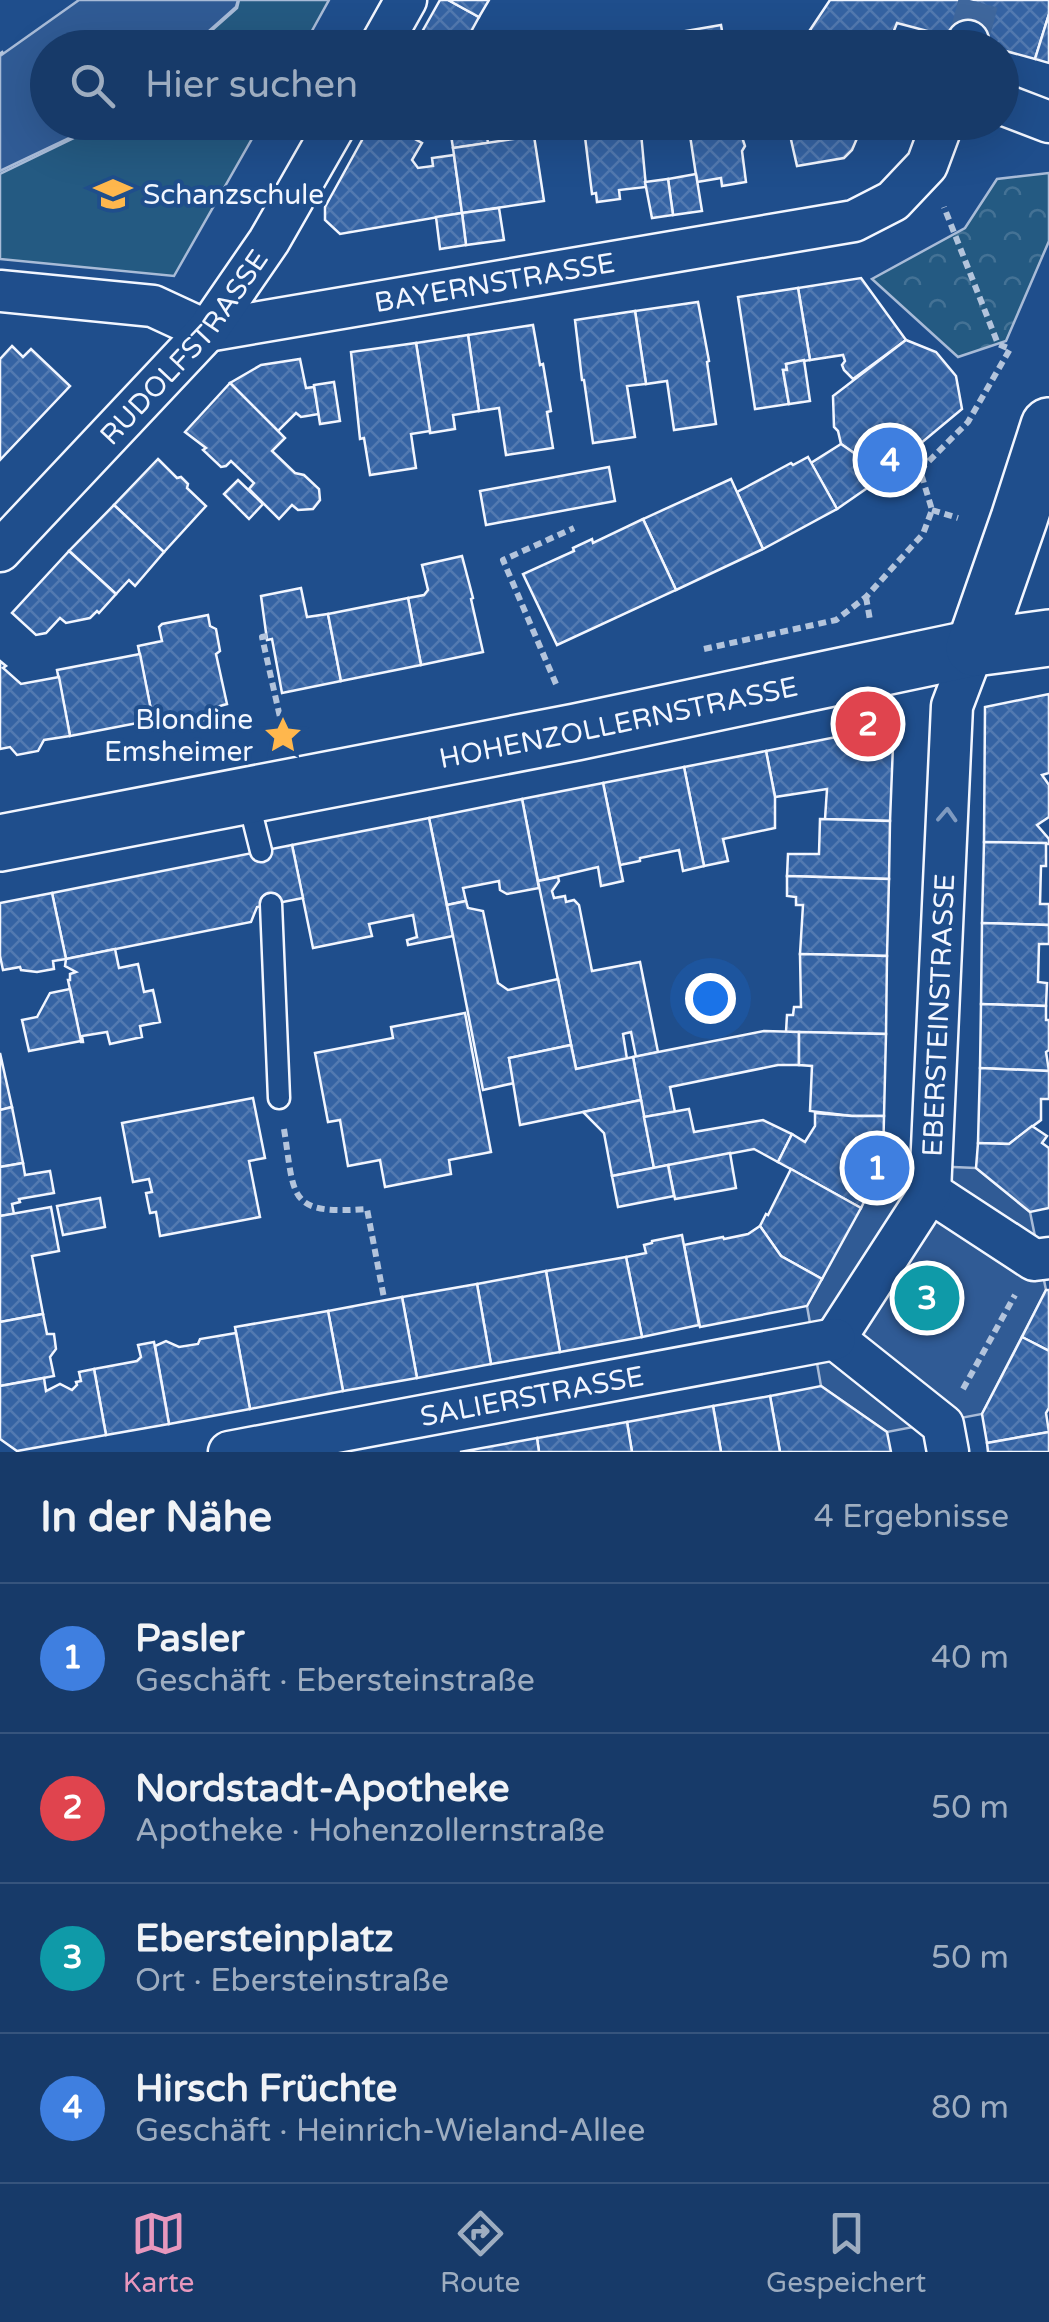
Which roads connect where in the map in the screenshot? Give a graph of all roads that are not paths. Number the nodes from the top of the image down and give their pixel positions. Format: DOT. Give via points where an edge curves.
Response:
graph roads {
  1 [pos="406,0"];
  2 [pos="389,30"];
  3 [pos="1019,111"];
  4 [pos="1049,122"];
  5 [pos="326,140"];
  6 [pos="936,140"];
  7 [pos="0,291"];
  8 [pos="208,331"];
  9 [pos="1049,426"];
  10 [pos="0,551"];
  11 [pos="1049,638"];
  12 [pos="974,648"];
  13 [pos="248,796"];
  14 [pos="0,843"];
  15 [pos="261,851"];
  16 [pos="271,904"];
  17 [pos="278,1098"];
  18 [pos="930,1192"];
  19 [pos="1042,1259"];
  20 [pos="836,1339"];
  21 [pos="946,1438"];
  22 [pos="228,1452"];
  1 -- 2 [label="street"];
  3 -- 4 [label="street"];
  5 -- 8 [label="street, RUDOLFSTRASSE"];
  6 -- 8 [label="street, BAYERNSTRASSE" via="927,164 893,201 854,221"];
  7 -- 8 [label="street" via="154,306"];
  8 -- 10 [label="street, RUDOLFSTRASSE"];
  9 -- 12 [label="main road"];
  11 -- 12 [label="main road, HOHENZOLLERNSTRASSE"];
  12 -- 13 [label="main road, HOHENZOLLERNSTRASSE" via="569,698"];
  18 -- 12 [label="street, EBERSTEINSTRASSE, one-way" via="952,706"];
  13 -- 14 [label="main road, HOHENZOLLERNSTRASSE"];
  13 -- 15 [label="lane"];
  16 -- 17 [label="lane"];
  18 -- 19 [label="street"];
  18 -- 20 [label="street, EBERSTEINSTRASSE"];
  20 -- 21 [label="street"];
  20 -- 22 [label="street, SALIERSTRASSE"];
}
